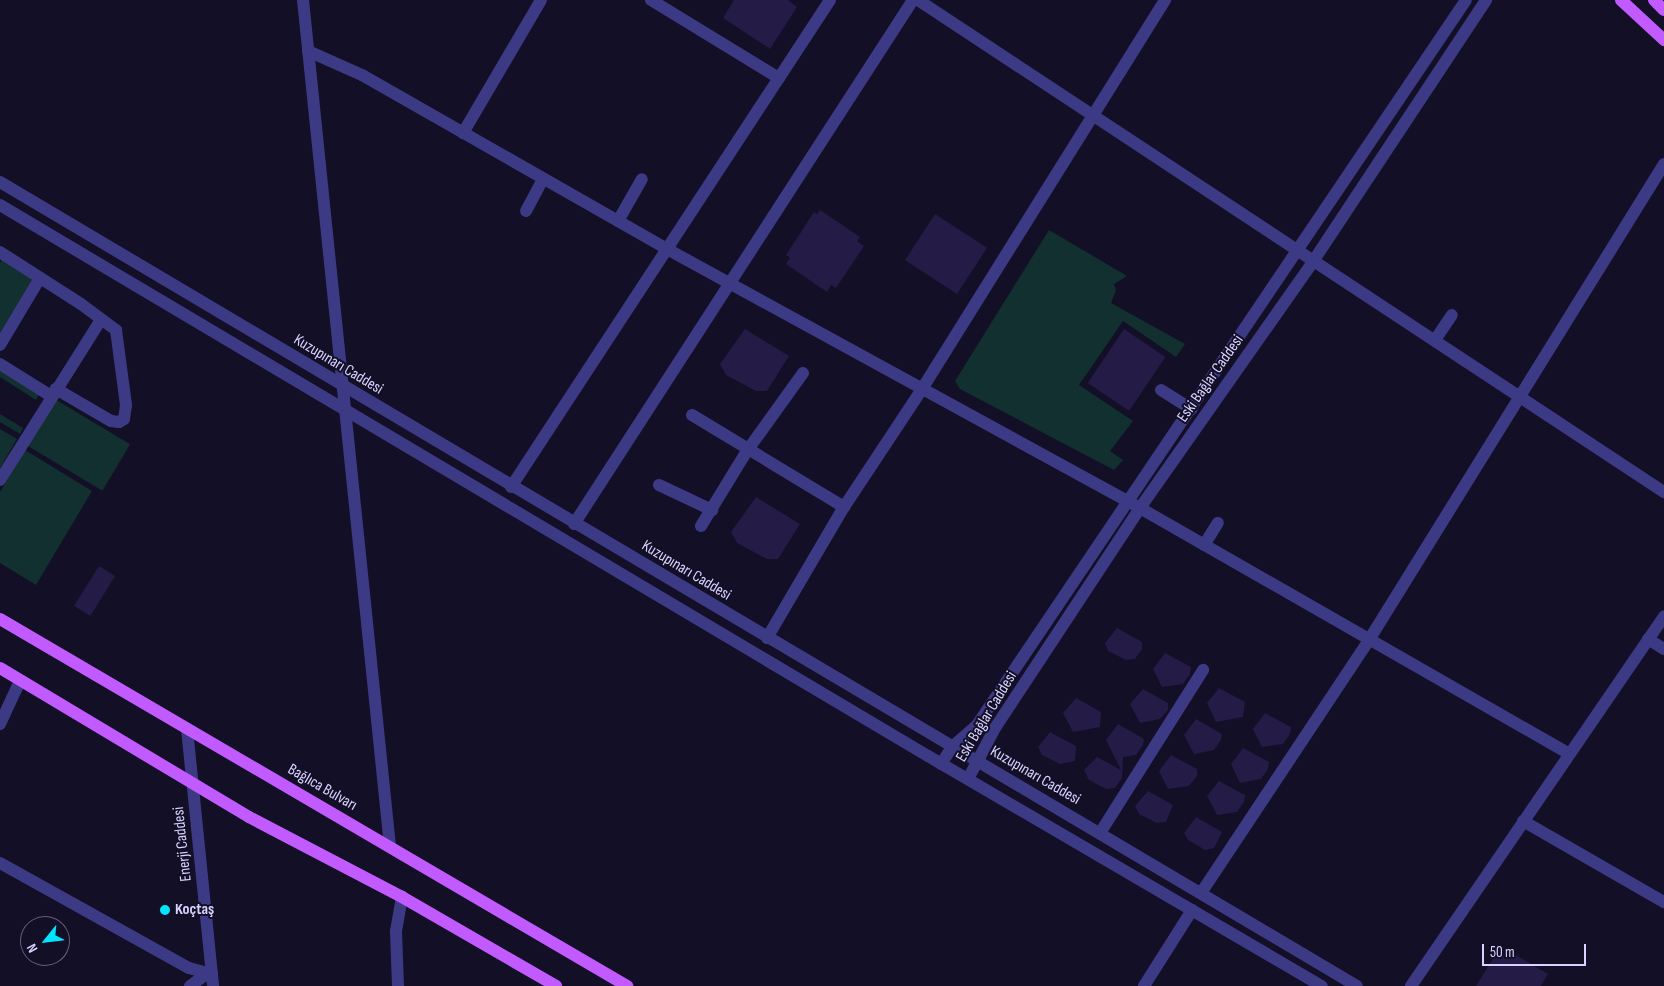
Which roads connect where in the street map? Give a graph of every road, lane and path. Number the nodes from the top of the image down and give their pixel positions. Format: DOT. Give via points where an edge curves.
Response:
graph roads {
  1 [pos="303,0"];
  2 [pos="541,0"];
  3 [pos="651,0"];
  4 [pos="830,0"];
  5 [pos="913,0"];
  6 [pos="918,0"];
  7 [pos="1165,0"];
  8 [pos="1465,0"];
  9 [pos="1621,0"];
  10 [pos="1654,0"];
  11 [pos="1482,5"];
  12 [pos="1664,10"];
  13 [pos="1664,40"];
  14 [pos="308,51"];
  15 [pos="779,78"];
  16 [pos="1092,114"];
  17 [pos="463,133"];
  18 [pos="1664,164"];
  19 [pos="543,179"];
  20 [pos="642,179"];
  21 [pos="0,182"];
  22 [pos="0,205"];
  23 [pos="526,211"];
  24 [pos="618,222"];
  25 [pos="667,249"];
  26 [pos="1299,251"];
  27 [pos="0,252"];
  28 [pos="1314,260"];
  29 [pos="40,278"];
  30 [pos="732,283"];
  31 [pos="1452,315"];
  32 [pos="100,321"];
  33 [pos="1435,340"];
  34 [pos="0,345"];
  35 [pos="0,364"];
  36 [pos="803,373"];
  37 [pos="343,387"];
  38 [pos="922,390"];
  39 [pos="1161,390"];
  40 [pos="53,392"];
  41 [pos="1520,397"];
  42 [pos="345,409"];
  43 [pos="1192,409"];
  44 [pos="692,416"];
  45 [pos="747,451"];
  46 [pos="0,480"];
  47 [pos="659,485"];
  48 [pos="511,487"];
  49 [pos="1664,492"];
  50 [pos="1128,501"];
  51 [pos="844,507"];
  52 [pos="1140,508"];
  53 [pos="712,510"];
  54 [pos="1218,523"];
  55 [pos="574,524"];
  56 [pos="701,526"];
  57 [pos="1204,545"];
  58 [pos="1664,616"];
  59 [pos="0,619"];
  60 [pos="767,638"];
  61 [pos="1648,639"];
  62 [pos="1369,640"];
  63 [pos="1664,649"];
  64 [pos="0,668"];
  65 [pos="1203,670"];
  66 [pos="20,681"];
  67 [pos="0,724"];
  68 [pos="187,729"];
  69 [pos="952,748"];
  70 [pos="1567,753"];
  71 [pos="979,763"];
  72 [pos="941,764"];
  73 [pos="968,779"];
  74 [pos="193,782"];
  75 [pos="1523,821"];
  76 [pos="1100,833"];
  77 [pos="390,846"];
  78 [pos="0,863"];
  79 [pos="1202,893"];
  80 [pos="402,897"];
  81 [pos="1664,902"];
  82 [pos="1192,910"];
  83 [pos="210,978"];
  84 [pos="190,986"];
  85 [pos="398,986"];
  86 [pos="556,986"];
  87 [pos="627,986"];
  88 [pos="1144,986"];
  89 [pos="1322,986"];
  90 [pos="1357,986"];
  91 [pos="1411,986"];
  1 -- 14 [label="street"];
  2 -- 17 [label="street"];
  3 -- 15 [label="street"];
  4 -- 15 [label="street"];
  5 -- 30 [label="street"];
  6 -- 16 [label="street"];
  7 -- 16 [label="street"];
  8 -- 11 [label="street"];
  8 -- 26 [label="street, Eski Bağlar Caddesi"];
  9 -- 13 [label="main road"];
  10 -- 12 [label="main road"];
  11 -- 28 [label="street, Eski Bağlar Caddesi"];
  14 -- 17 [label="street" via="362,75"];
  14 -- 37 [label="street"];
  15 -- 25 [label="street"];
  16 -- 26 [label="street"];
  16 -- 38 [label="street"];
  17 -- 19 [label="street"];
  18 -- 41 [label="street"];
  19 -- 23 [label="street"];
  19 -- 24 [label="street"];
  20 -- 24 [label="street"];
  21 -- 37 [label="street, Kuzupınarı Caddesi"];
  22 -- 42 [label="street, Kuzupınarı Caddesi"];
  24 -- 25 [label="street"];
  25 -- 30 [label="street"];
  25 -- 48 [label="street"];
  26 -- 28 [label="street"];
  26 -- 43 [label="street, Eski Bağlar Caddesi"];
  27 -- 29 [label="street"];
  28 -- 33 [label="street"];
  28 -- 52 [label="street, Eski Bağlar Caddesi"];
  29 -- 32 [label="street" via="82,304"];
  29 -- 34 [label="street"];
  30 -- 38 [label="street"];
  30 -- 55 [label="street"];
  31 -- 33 [label="street"];
  32 -- 40 [label="street"];
  32 -- 40 [label="street" via="116,330 126,405 124,419 111,421"];
  33 -- 41 [label="street"];
  35 -- 40 [label="street"];
  36 -- 45 [label="street"];
  37 -- 42 [label="street"];
  37 -- 48 [label="street, Kuzupınarı Caddesi"];
  38 -- 50 [label="street"];
  38 -- 51 [label="street"];
  39 -- 43 [label="street"];
  40 -- 46 [label="street"];
  41 -- 49 [label="street"];
  41 -- 62 [label="street"];
  42 -- 72 [label="street, Kuzupınarı Caddesi"];
  42 -- 77 [label="street"];
  43 -- 50 [label="street, Eski Bağlar Caddesi"];
  44 -- 45 [label="street"];
  45 -- 51 [label="street"];
  45 -- 53 [label="street"];
  47 -- 53 [label="street"];
  48 -- 55 [label="street, Kuzupınarı Caddesi"];
  50 -- 52 [label="street"];
  50 -- 69 [label="street, Eski Bağlar Caddesi" via="977,725"];
  51 -- 60 [label="street"];
  52 -- 57 [label="street"];
  52 -- 71 [label="street, Eski Bağlar Caddesi" via="995,728"];
  53 -- 56 [label="street"];
  54 -- 57 [label="street"];
  55 -- 60 [label="street, Kuzupınarı Caddesi"];
  57 -- 62 [label="street"];
  58 -- 61 [label="street"];
  59 -- 68 [label="main road, Bağlıca Bulvarı"];
  60 -- 69 [label="street, Kuzupınarı Caddesi"];
  61 -- 63 [label="street"];
  61 -- 70 [label="street"];
  62 -- 70 [label="street"];
  62 -- 79 [label="street"];
  64 -- 66 [label="main road"];
  65 -- 76 [label="street"];
  66 -- 67 [label="street"];
  66 -- 74 [label="main road"];
  68 -- 74 [label="street, Enerji Caddesi"];
  68 -- 77 [label="main road, Bağlıca Bulvarı"];
  69 -- 71 [label="street, Kuzupınarı Caddesi"];
  69 -- 72 [label="street, Eski Bağlar Caddesi"];
  70 -- 75 [label="street"];
  71 -- 73 [label="street, Eski Bağlar Caddesi"];
  71 -- 76 [label="street, Kuzupınarı Caddesi"];
  72 -- 73 [label="street, Kuzupınarı Caddesi"];
  73 -- 82 [label="street, Kuzupınarı Caddesi"];
  74 -- 80 [label="main road" via="250,817"];
  74 -- 83 [label="street, Enerji Caddesi"];
  75 -- 81 [label="street"];
  75 -- 91 [label="street"];
  76 -- 79 [label="street, Kuzupınarı Caddesi"];
  77 -- 87 [label="main road, Bağlıca Bulvarı"];
  78 -- 83 [label="street"];
  79 -- 90 [label="street, Kuzupınarı Caddesi"];
  80 -- 85 [label="street" via="396,931"];
  80 -- 86 [label="main road"];
  82 -- 88 [label="street"];
  82 -- 89 [label="street, Kuzupınarı Caddesi"];
  83 -- 84 [label="street"];
}
